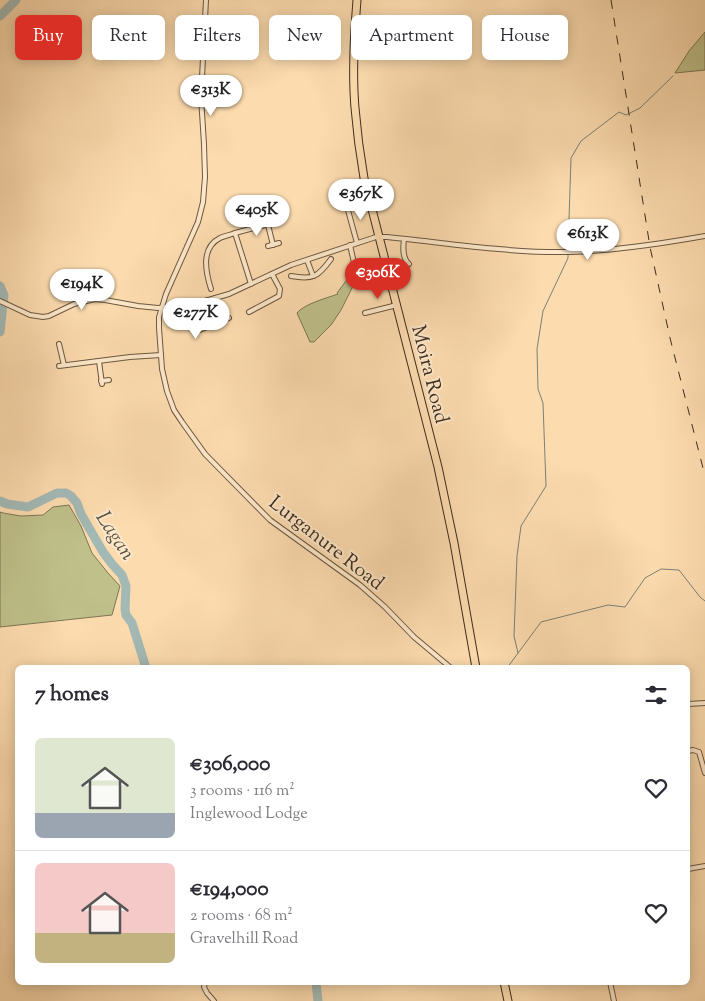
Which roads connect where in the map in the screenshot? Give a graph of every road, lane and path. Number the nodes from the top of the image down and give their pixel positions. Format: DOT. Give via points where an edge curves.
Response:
graph roads {
  1 [pos="206,0"];
  2 [pos="357,0"];
  3 [pos="346,204"];
  4 [pos="273,223"];
  5 [pos="268,225"];
  6 [pos="235,233"];
  7 [pos="379,236"];
  8 [pos="705,236"];
  9 [pos="404,239"];
  10 [pos="357,242"];
  11 [pos="279,243"];
  12 [pos="350,245"];
  13 [pos="331,259"];
  14 [pos="307,260"];
  15 [pos="372,263"];
  16 [pos="409,264"];
  17 [pos="272,274"];
  18 [pos="291,276"];
  19 [pos="313,276"];
  20 [pos="251,284"];
  21 [pos="211,289"];
  22 [pos="0,301"];
  23 [pos="191,304"];
  24 [pos="397,305"];
  25 [pos="161,308"];
  26 [pos="249,312"];
  27 [pos="365,313"];
  28 [pos="229,318"];
  29 [pos="59,344"];
  30 [pos="161,356"];
  31 [pos="99,361"];
  32 [pos="64,365"];
  33 [pos="59,366"];
  34 [pos="109,380"];
  35 [pos="448,665"];
  36 [pos="475,665"];
  37 [pos="705,703"];
  38 [pos="690,704"];
  39 [pos="690,751"];
  40 [pos="705,773"];
  41 [pos="705,866"];
  42 [pos="690,869"];
  43 [pos="204,985"];
  44 [pos="505,985"];
  45 [pos="611,985"];
  46 [pos="214,1001"];
  47 [pos="508,1001"];
  48 [pos="614,1001"];
  1 -- 25 [label="street, Lurganure Road" via="201,97 205,158 203,202 195,230"];
  2 -- 7 [label="highway, Moira Road" via="353,60 355,108 364,178"];
  3 -- 10 [label="street" via="345,210"];
  4 -- 5 [label="street"];
  5 -- 6 [label="street"];
  5 -- 11 [label="street" via="270,245"];
  6 -- 20 [label="street"];
  6 -- 21 [label="street" via="220,238 210,248 205,266"];
  7 -- 9 [label="street"];
  7 -- 10 [label="street"];
  7 -- 24 [label="highway, Moira Road"];
  8 -- 9 [label="street" via="616,250 572,252 499,249"];
  9 -- 16 [label="street" via="403,250"];
  10 -- 12 [label="street"];
  12 -- 14 [label="street"];
  12 -- 15 [label="street" via="353,268"];
  13 -- 19 [label="street" via="321,273"];
  14 -- 17 [label="street"];
  14 -- 19 [label="street"];
  17 -- 20 [label="street"];
  17 -- 26 [label="street" via="280,289 279,296"];
  18 -- 19 [label="street" via="305,279"];
  20 -- 23 [label="street" via="229,294"];
  22 -- 25 [label="street" via="30,315 43,317 95,299"];
  23 -- 25 [label="street"];
  23 -- 28 [label="street" via="197,331"];
  24 -- 27 [label="street"];
  24 -- 36 [label="highway, Moira Road" via="445,501"];
  25 -- 30 [label="street, Lurganure Road"];
  29 -- 32 [label="street"];
  30 -- 31 [label="street"];
  30 -- 35 [label="street, Lurganure Road" via="166,391 174,410 196,443 219,469 270,520 360,585"];
  31 -- 32 [label="street"];
  31 -- 34 [label="street" via="101,383"];
  32 -- 33 [label="street"];
  37 -- 38 [label="street"];
  39 -- 40 [label="street" via="699,752"];
  41 -- 42 [label="street"];
  43 -- 46 [label="street"];
  44 -- 47 [label="highway"];
  45 -- 48 [label="street"];
}
